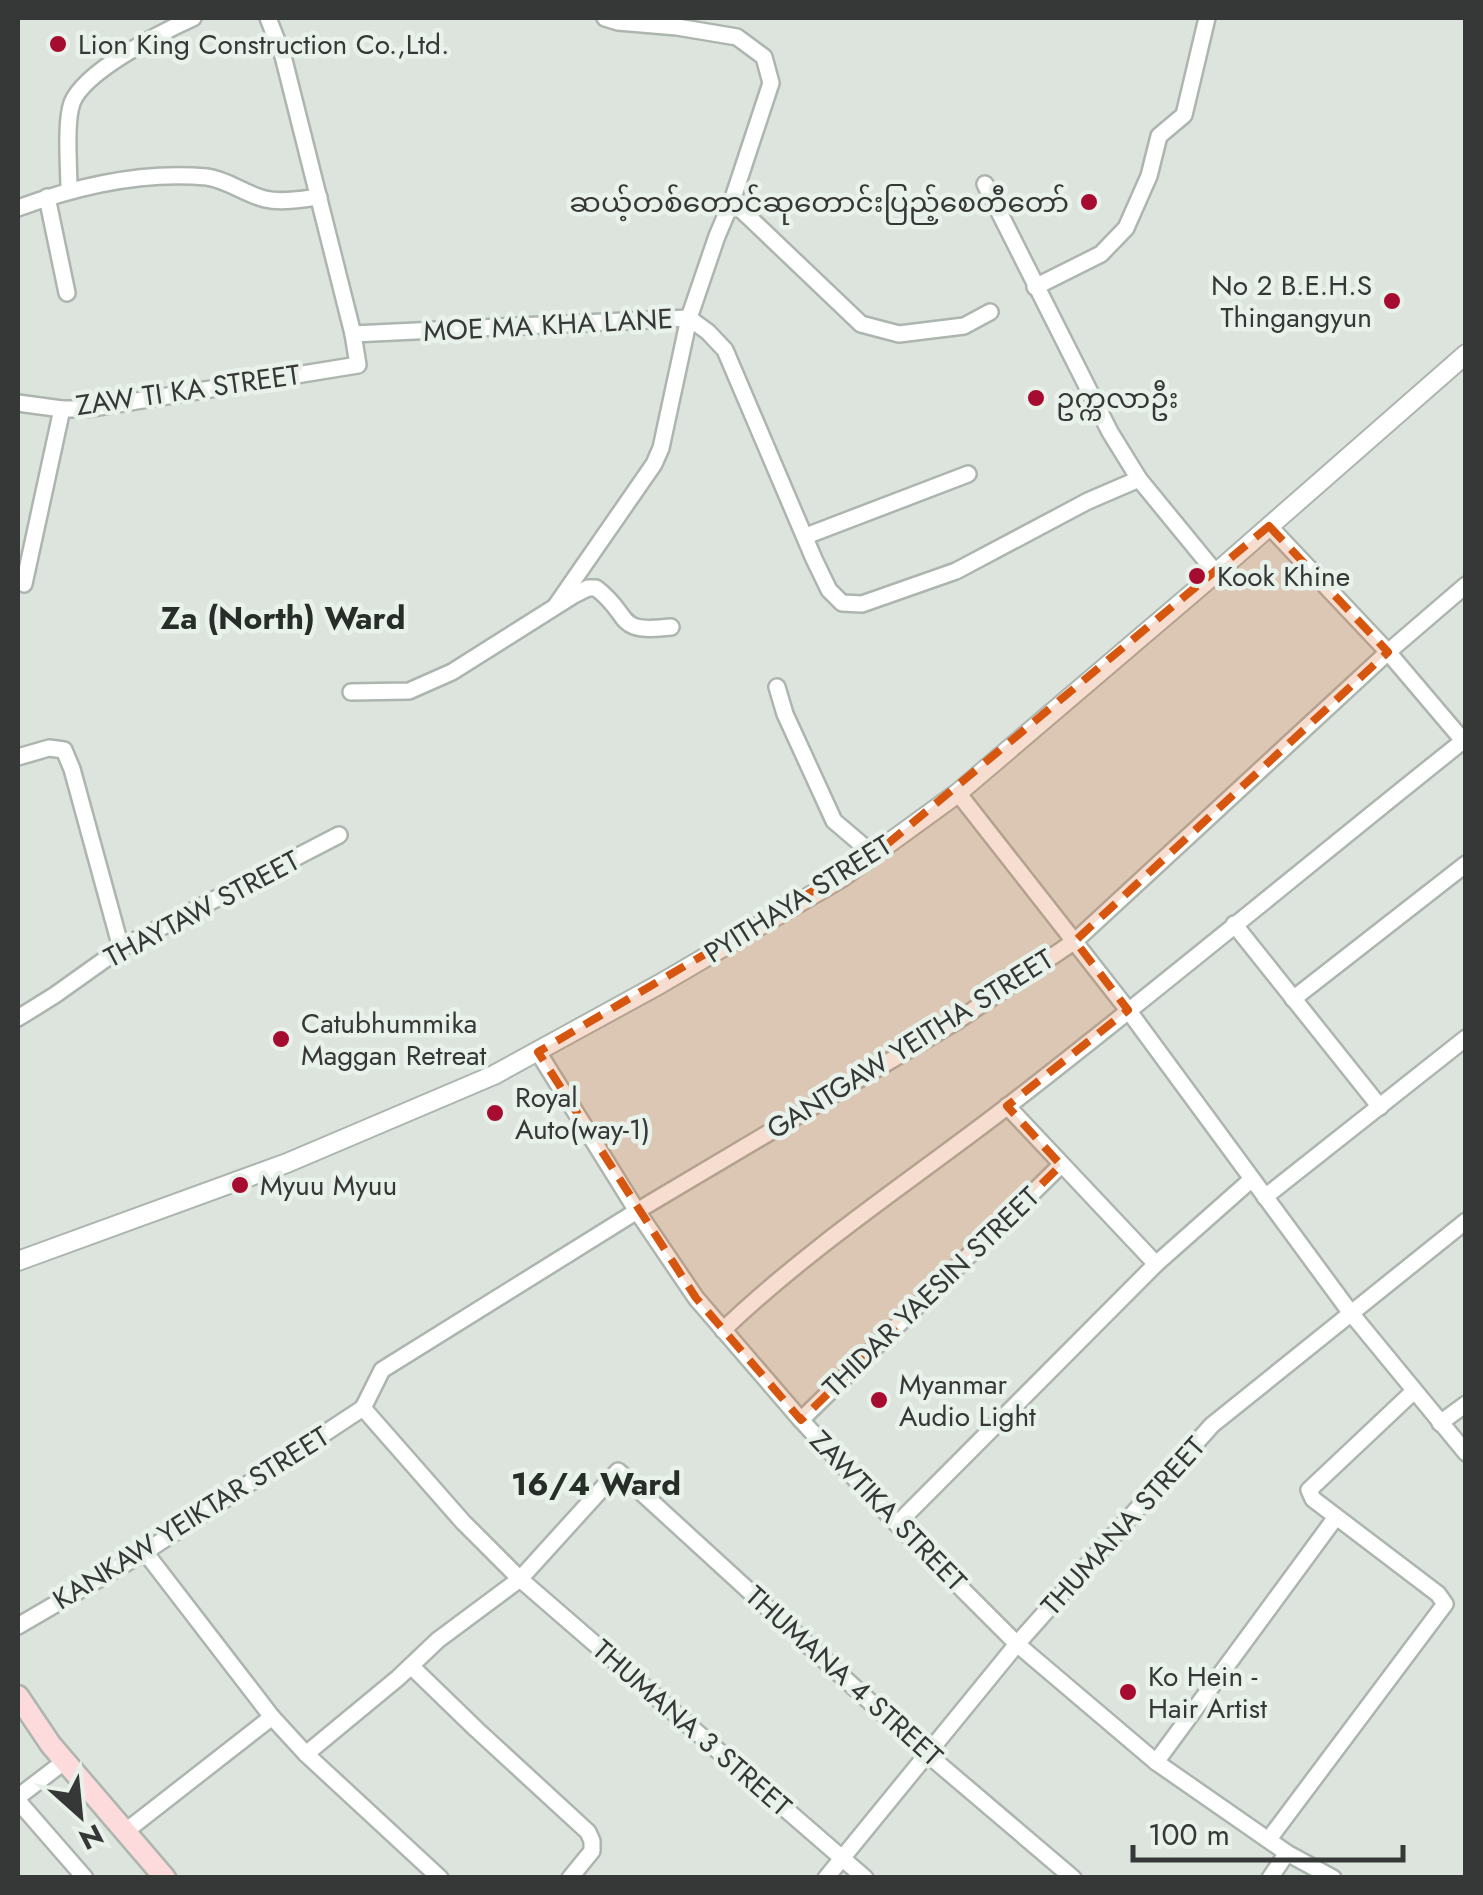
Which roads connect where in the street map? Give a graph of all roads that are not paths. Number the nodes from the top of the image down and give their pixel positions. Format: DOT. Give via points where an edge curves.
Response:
graph roads {
  1 [pos="193,18"];
  2 [pos="268,18"];
  3 [pos="605,18"];
  4 [pos="1207,18"];
  5 [pos="985,184"];
  6 [pos="68,190"];
  7 [pos="48,197"];
  8 [pos="318,197"];
  9 [pos="732,201"];
  10 [pos="18,208"];
  11 [pos="1035,287"];
  12 [pos="67,292"];
  13 [pos="990,312"];
  14 [pos="689,318"];
  15 [pos="353,334"];
  16 [pos="1466,354"];
  17 [pos="18,403"];
  18 [pos="62,409"];
  19 [pos="968,474"];
  20 [pos="1140,479"];
  21 [pos="1269,526"];
  22 [pos="806,536"];
  23 [pos="23,558"];
  24 [pos="1216,573"];
  25 [pos="24,584"];
  26 [pos="1466,585"];
  27 [pos="558,604"];
  28 [pos="671,627"];
  29 [pos="1388,652"];
  30 [pos="777,687"];
  31 [pos="350,692"];
  32 [pos="1464,743"];
  33 [pos="18,757"];
  34 [pos="958,792"];
  35 [pos="339,836"];
  36 [pos="874,855"];
  37 [pos="1466,864"];
  38 [pos="1234,924"];
  39 [pos="1075,941"];
  40 [pos="121,948"];
  41 [pos="1292,999"];
  42 [pos="1128,1010"];
  43 [pos="18,1018"];
  44 [pos="1466,1038"];
  45 [pos="538,1052"];
  46 [pos="1008,1106"];
  47 [pos="1380,1107"];
  48 [pos="1062,1164"];
  49 [pos="1252,1179"];
  50 [pos="1266,1197"];
  51 [pos="638,1211"];
  52 [pos="1466,1221"];
  53 [pos="18,1261"];
  54 [pos="1156,1264"];
  55 [pos="1350,1312"];
  56 [pos="723,1330"];
  57 [pos="1414,1391"];
  58 [pos="1466,1404"];
  59 [pos="364,1408"];
  60 [pos="801,1420"];
  61 [pos="1440,1422"];
  62 [pos="1466,1453"];
  63 [pos="1336,1517"];
  64 [pos="897,1524"];
  65 [pos="144,1552"];
  66 [pos="520,1579"];
  67 [pos="18,1626"];
  68 [pos="1017,1644"];
  69 [pos="411,1666"];
  70 [pos="18,1696"];
  71 [pos="272,1717"];
  72 [pos="926,1753"];
  73 [pos="306,1754"];
  74 [pos="65,1761"];
  75 [pos="1156,1762"];
  76 [pos="18,1799"];
  77 [pos="126,1831"];
  78 [pos="1269,1840"];
  79 [pos="1287,1853"];
  80 [pos="842,1857"];
  81 [pos="85,1878"];
  82 [pos="165,1878"];
  83 [pos="440,1878"];
  84 [pos="570,1878"];
  85 [pos="826,1878"];
  86 [pos="865,1878"];
  87 [pos="1073,1878"];
  88 [pos="1270,1878"];
  89 [pos="1334,1878"];
  1 -- 6 [label="street" via="142,42 73,99"];
  2 -- 8 [label="street"];
  3 -- 9 [label="street" via="737,38 764,57 770,83"];
  4 -- 11 [label="street" via="1184,115 1159,136 1126,228 1100,254"];
  5 -- 11 [label="street"];
  6 -- 7 [label="street"];
  6 -- 8 [label="street" via="198,177 268,200"];
  7 -- 10 [label="street"];
  7 -- 12 [label="street"];
  8 -- 15 [label="street"];
  9 -- 13 [label="street" via="861,324 899,334 964,326"];
  9 -- 14 [label="street"];
  11 -- 20 [label="street"];
  14 -- 15 [label="street, MOE MA KHA LANE"];
  14 -- 22 [label="street, MOE MA KHA LANE" via="725,350"];
  14 -- 27 [label="street" via="654,464"];
  15 -- 18 [label="street, ZAW TI KA STREET" via="358,365"];
  16 -- 21 [label="street, PYITHAYA STREET"];
  17 -- 18 [label="street, ZAW TI KA STREET"];
  18 -- 23 [label="street"];
  19 -- 22 [label="street"];
  20 -- 22 [label="street, MOE MA KHA LANE" via="956,571 862,604 842,603 829,590"];
  20 -- 24 [label="street"];
  21 -- 24 [label="street, PYITHAYA STREET"];
  21 -- 29 [label="street"];
  23 -- 25 [label="street"];
  24 -- 34 [label="street, PYITHAYA STREET"];
  26 -- 29 [label="street, GANTGAW YEITHA STREET"];
  27 -- 28 [label="street" via="596,588 635,628"];
  27 -- 31 [label="street" via="452,672 409,691"];
  29 -- 32 [label="street"];
  29 -- 39 [label="street, GANTGAW YEITHA STREET"];
  30 -- 36 [label="street" via="834,821"];
  32 -- 38 [label="street"];
  33 -- 40 [label="street" via="64,750"];
  34 -- 36 [label="street, PYITHAYA STREET"];
  34 -- 39 [label="street"];
  35 -- 40 [label="street, THAYTAW STREET"];
  36 -- 45 [label="street, PYITHAYA STREET"];
  37 -- 41 [label="street"];
  38 -- 41 [label="street"];
  38 -- 42 [label="street"];
  39 -- 42 [label="street"];
  39 -- 51 [label="street, GANTGAW YEITHA STREET" via="957,1022"];
  40 -- 43 [label="street, THAYTAW STREET"];
  41 -- 47 [label="street"];
  42 -- 46 [label="street"];
  42 -- 49 [label="street"];
  44 -- 47 [label="street"];
  45 -- 51 [label="street, ZAWTIKA STREET"];
  45 -- 53 [label="street, PYITHAYA STREET" via="287,1163"];
  46 -- 48 [label="street"];
  46 -- 56 [label="street" via="822,1245"];
  47 -- 50 [label="street"];
  48 -- 54 [label="street"];
  48 -- 60 [label="street, THIDAR YAESIN STREET"];
  49 -- 50 [label="street"];
  49 -- 54 [label="street"];
  50 -- 55 [label="street"];
  51 -- 56 [label="street, ZAWTIKA STREET"];
  51 -- 59 [label="street, GANTGAW YEITHA STREET" via="382,1370"];
  52 -- 55 [label="street, THUMANA STREET"];
  54 -- 64 [label="street"];
  55 -- 57 [label="street"];
  55 -- 68 [label="street, THUMANA STREET" via="1212,1425"];
  56 -- 60 [label="street, ZAWTIKA STREET"];
  57 -- 61 [label="street"];
  57 -- 63 [label="street" via="1309,1490"];
  58 -- 61 [label="street"];
  59 -- 65 [label="street, KANKAW YEIKTAR STREET"];
  59 -- 66 [label="street, THUMANA 3 STREET"];
  60 -- 64 [label="street, ZAWTIKA STREET"];
  61 -- 62 [label="street"];
  63 -- 75 [label="street"];
  63 -- 78 [label="street" via="1445,1604"];
  64 -- 68 [label="street, ZAWTIKA STREET"];
  65 -- 67 [label="street, KANKAW YEIKTAR STREET"];
  65 -- 71 [label="street"];
  66 -- 69 [label="street"];
  66 -- 72 [label="street, THUMANA 4 STREET" via="618,1471"];
  66 -- 80 [label="street, THUMANA 3 STREET"];
  68 -- 72 [label="street, THUMANA STREET"];
  68 -- 75 [label="street, ZAWTIKA STREET"];
  69 -- 73 [label="street"];
  69 -- 84 [label="street" via="588,1832 592,1851"];
  70 -- 74 [label="main road"];
  71 -- 73 [label="street"];
  71 -- 77 [label="street"];
  72 -- 80 [label="street, THUMANA STREET"];
  72 -- 87 [label="street, THUMANA 4 STREET"];
  73 -- 83 [label="street"];
  74 -- 76 [label="street"];
  74 -- 77 [label="main road"];
  75 -- 78 [label="street, ZAWTIKA STREET"];
  76 -- 81 [label="street"];
  77 -- 82 [label="main road"];
  78 -- 79 [label="street, ZAWTIKA STREET"];
  79 -- 88 [label="street"];
  79 -- 89 [label="street, ZAWTIKA STREET"];
  80 -- 85 [label="street, THUMANA STREET"];
  80 -- 86 [label="street, THUMANA 3 STREET"];
}
